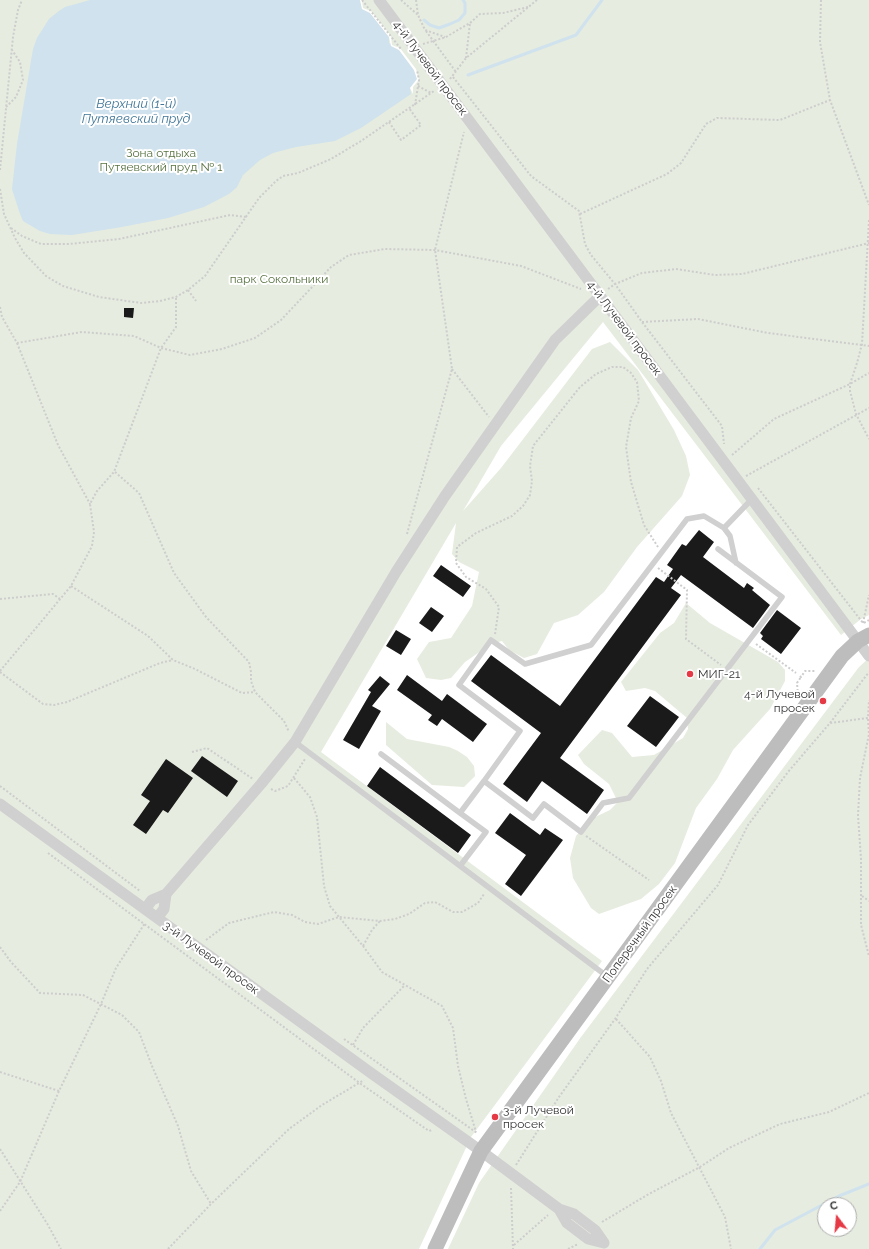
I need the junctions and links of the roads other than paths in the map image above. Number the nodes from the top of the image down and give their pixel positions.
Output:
1 (379, 0) edge
2 (600, 296) junction
3 (752, 499) junction
4 (724, 528) junction
5 (718, 549) dead end
6 (736, 563) junction
7 (863, 633) edge
8 (869, 656) edge
9 (295, 742) junction
10 (381, 754) dead end
11 (484, 781) junction
12 (0, 804) edge
13 (460, 813) junction
14 (460, 866) junction
15 (166, 894) junction
16 (151, 914) junction
17 (609, 978) junction
18 (481, 1151) junction
19 (559, 1210) junction
20 (608, 1246) edge
21 (435, 1249) edge

1 - 2 street, 4-й Лучевой просек
2 - 3 street, 4-й Лучевой просек
2 - 9 street
3 - 4 lane
3 - 7 street, 4-й Лучевой просек
4 - 6 lane
4 - 11 lane
5 - 6 lane
6 - 11 lane
7 - 8 street, 4-й Лучевой просек
7 - 17 street, Поперечный просек
9 - 14 lane
9 - 15 street
10 - 13 lane
11 - 13 lane
12 - 16 street, 3-й Лучевой просек
13 - 14 lane
14 - 17 lane
15 - 16 street
15 - 16 street
16 - 18 street, 3-й Лучевой просек
17 - 18 street, Поперечный просек
18 - 19 street, 3-й Лучевой просек
18 - 21 street, Поперечный просек
19 - 20 street, 3-й Лучевой просек
19 - 20 street, 3-й Лучевой просек

